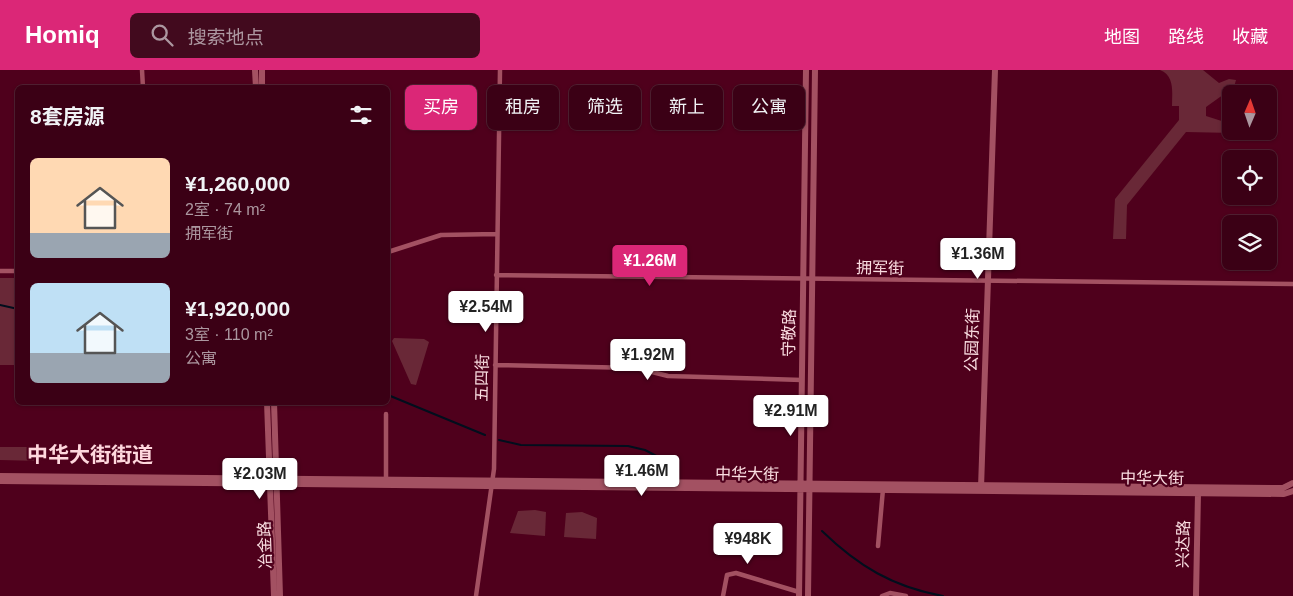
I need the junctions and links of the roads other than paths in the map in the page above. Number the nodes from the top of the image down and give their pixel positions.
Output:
1 (142, 70) edge
2 (256, 70) edge
3 (262, 70) edge
4 (500, 70) edge
5 (806, 70) edge
6 (815, 70) edge
7 (996, 70) edge
8 (143, 85) edge
9 (256, 85) edge
10 (262, 85) edge
11 (497, 234) junction
12 (390, 251) edge
13 (0, 271) edge
14 (15, 272) edge
15 (496, 275) junction
16 (803, 279) junction
17 (812, 279) junction
18 (988, 282) junction
19 (1293, 284) edge
20 (495, 364) junction
21 (802, 380) junction
22 (267, 405) edge
23 (274, 405) edge
24 (386, 414) dead end
25 (0, 476) edge
26 (386, 479) junction
27 (0, 481) edge
28 (273, 481) junction
29 (493, 483) junction
30 (1293, 484) edge
31 (801, 486) junction
32 (809, 486) junction
33 (981, 488) junction
34 (883, 489) junction
35 (1283, 491) junction
36 (1293, 491) edge
37 (1198, 493) junction
38 (878, 546) dead end
39 (799, 594) edge
40 (274, 596) edge
41 (280, 596) edge
42 (476, 596) edge
43 (723, 596) edge
44 (809, 596) edge
45 (882, 596) edge
46 (906, 596) edge
47 (1196, 596) edge

1 - 8 street
2 - 9 street
3 - 10 street
4 - 11 street, 五四街
5 - 16 street, 守敬路
6 - 17 street, 守敬路
7 - 18 street, 公园东街
11 - 12 street
11 - 15 street, 五四街
13 - 14 street
15 - 16 street, 拥军街
15 - 20 street, 五四街
16 - 17 street, 拥军街
16 - 21 street, 守敬路
17 - 18 street, 拥军街
17 - 32 street, 守敬路
18 - 19 street, 拥军街
18 - 33 street, 公园东街
20 - 21 street
20 - 29 street, 五四街
21 - 31 street, 守敬路
22 - 28 street, 冶金路
23 - 28 street, 冶金路
24 - 26 street
25 - 28 street, 中华大街
26 - 28 street, 中华大街
26 - 29 street, 中华大街
27 - 28 street, 中华大街
28 - 29 street, 中华大街
28 - 40 street, 冶金路
28 - 41 street, 冶金路
29 - 31 street, 中华大街
29 - 42 street, 五四街
30 - 35 street
31 - 32 street, 中华大街
31 - 39 street, 守敬路
32 - 33 street, 中华大街
32 - 34 street, 中华大街
32 - 44 street, 守敬路
33 - 34 street, 中华大街
33 - 35 street, 中华大街
33 - 37 street, 中华大街
34 - 38 street
35 - 36 street
35 - 37 street, 中华大街
37 - 47 street, 兴达路
39 - 43 street
45 - 46 street

